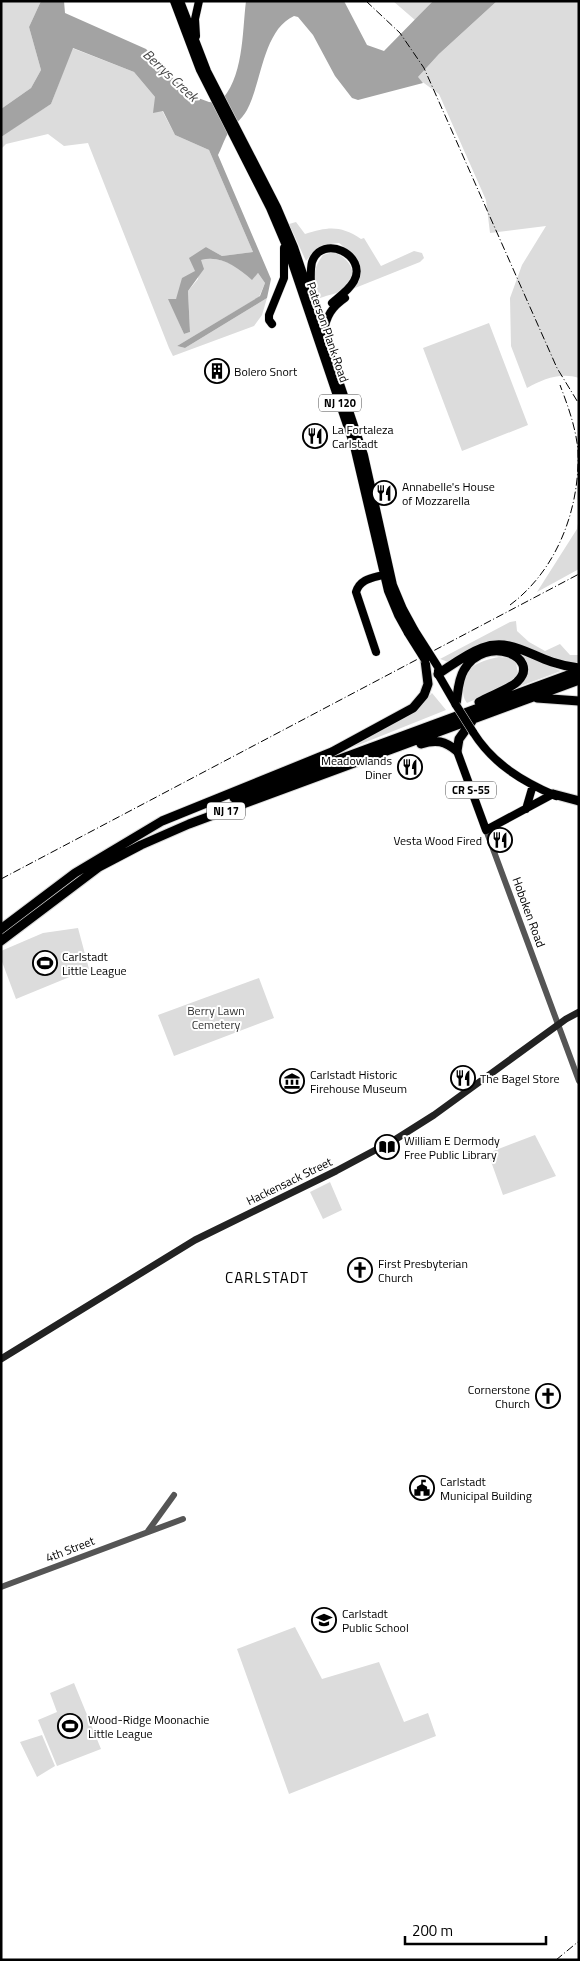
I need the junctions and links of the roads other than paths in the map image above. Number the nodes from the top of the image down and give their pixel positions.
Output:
1 (174, 1) edge
2 (180, 1) edge
3 (199, 1) edge
4 (197, 47) junction
5 (217, 97) junction
6 (235, 133) junction
7 (284, 240) junction
8 (311, 296) junction
9 (345, 298) dead end
10 (332, 303) dead end
11 (272, 324) dead end
12 (324, 334) junction
13 (383, 575) junction
14 (412, 632) junction
15 (376, 652) dead end
16 (426, 660) joint
17 (579, 670) edge
18 (434, 673) junction
19 (579, 680) edge
20 (532, 698) junction
21 (579, 701) edge
22 (456, 704) junction
23 (472, 720) junction
24 (434, 724) junction
25 (457, 751) junction
26 (370, 757) junction
27 (533, 785) junction
28 (553, 794) junction
29 (579, 801) edge
30 (579, 805) edge
31 (526, 809) junction
32 (486, 830) junction
33 (128, 841) junction
34 (1, 929) edge
35 (1, 941) edge
36 (579, 1012) edge
37 (558, 1025) junction
38 (579, 1081) edge
39 (1, 1359) edge
40 (174, 1495) dead end
41 (183, 1519) dead end
42 (147, 1532) junction
43 (1, 1587) edge

1 - 5 main road, Paterson Plank Road / NJ 120
2 - 4 main road, Paterson Plank Road / NJ 120
3 - 4 main road
4 - 5 main road, Paterson Plank Road / NJ 120
5 - 6 main road, Paterson Plank Road / NJ 120
6 - 7 main road, Paterson Plank Road / NJ 120
6 - 8 main road, Paterson Plank Road / NJ 120
7 - 11 main road
7 - 13 main road, Paterson Plank Road / NJ 120
8 - 10 main road
8 - 12 main road, Paterson Plank Road / NJ 120
9 - 12 main road
12 - 14 main road, Paterson Plank Road / NJ 120
13 - 14 main road, Paterson Plank Road / NJ 120
13 - 15 main road
14 - 16 main road, Paterson Plank Road / NJ 120, bridge
14 - 18 main road, Paterson Plank Road / NJ 120, bridge
16 - 18 highway
17 - 18 highway
17 - 24 highway, NJ 17
18 - 22 main road, Paterson Plank Road / NJ 120
18 - 33 highway
19 - 20 highway, NJ 17
20 - 21 highway
20 - 23 highway, NJ 17
22 - 24 highway
22 - 27 main road, NJ 120, bridge
23 - 25 highway
23 - 26 highway, NJ 17
24 - 33 highway, NJ 17
25 - 26 highway
25 - 32 main road, Hoboken Road / CR S-55
26 - 35 highway, NJ 17
27 - 28 main road, NJ 120
27 - 31 main road
28 - 29 highway
28 - 30 main road
28 - 31 main road
31 - 32 main road
32 - 37 street, Hoboken Road / CR S-55
33 - 34 highway, NJ 17
36 - 37 main road, Hackensack Street
37 - 38 street, Hoboken Road / CR S-55
37 - 39 main road, Hackensack Street
40 - 42 street
41 - 42 street, 4th Street
42 - 43 street, 4th Street

